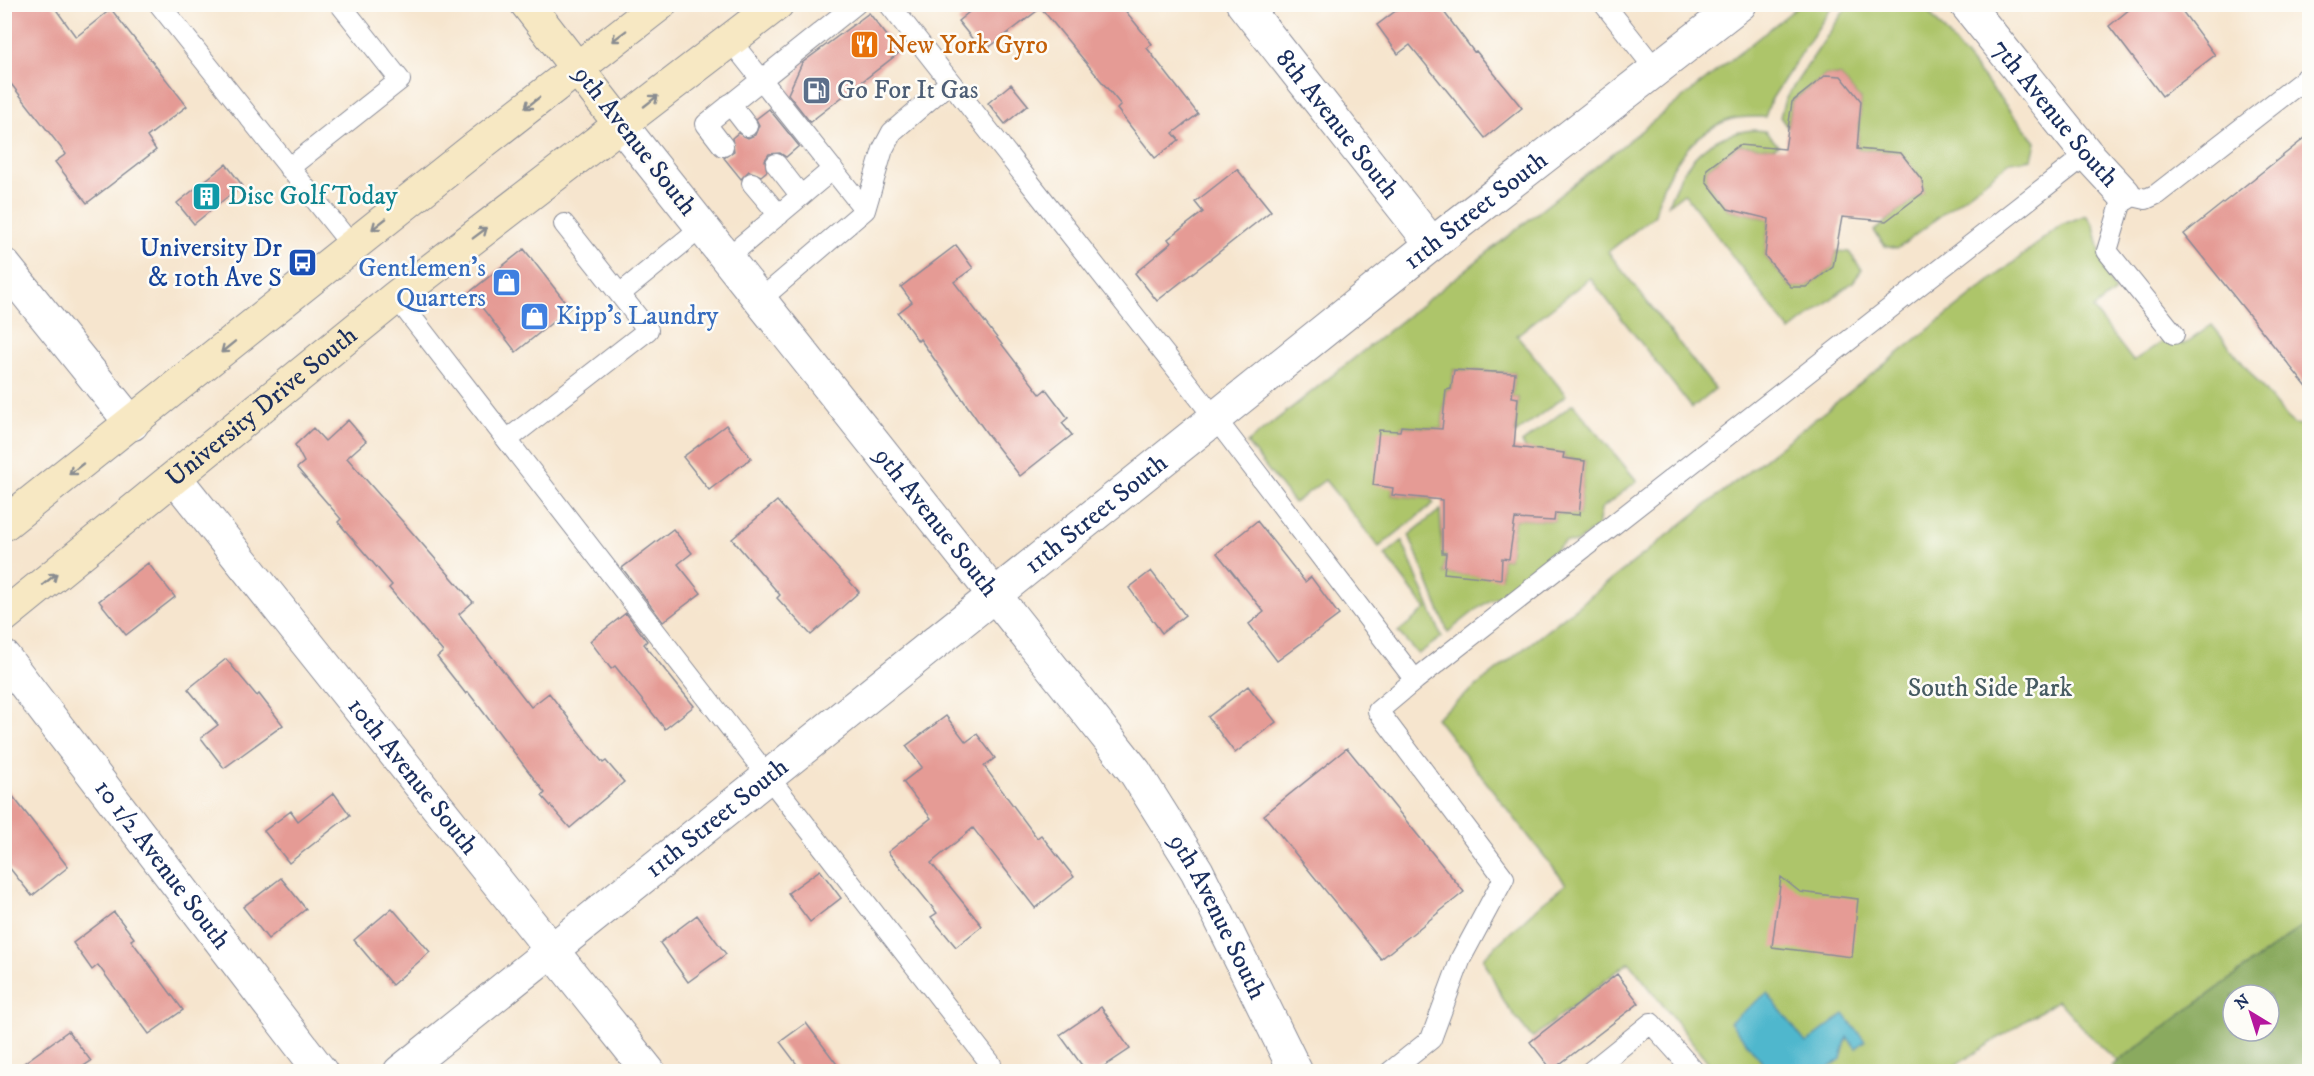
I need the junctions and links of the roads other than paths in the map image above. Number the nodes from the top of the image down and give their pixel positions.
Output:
1 (159, 4) edge
2 (340, 4) edge
3 (527, 4) edge
4 (660, 4) edge
5 (777, 4) edge
6 (856, 4) edge
7 (889, 4) edge
8 (1244, 4) edge
9 (1604, 4) edge
10 (1740, 4) edge
11 (1966, 4) edge
12 (730, 40) junction
13 (578, 67) junction
14 (1656, 70) junction
15 (2310, 75) edge
16 (762, 78) junction
17 (950, 82) junction
18 (730, 104) junction
19 (621, 125) junction
20 (747, 126) dead end
21 (723, 146) dead end
22 (2087, 154) junction
23 (776, 164) dead end
24 (289, 168) junction
25 (833, 169) junction
26 (752, 183) dead end
27 (2124, 194) junction
28 (801, 196) junction
29 (865, 210) junction
30 (779, 215) junction
31 (564, 224) dead end
32 (702, 227) junction
33 (1432, 244) junction
34 (352, 246) junction
35 (727, 258) junction
36 (4, 265) edge
37 (620, 294) junction
38 (396, 297) junction
39 (760, 300) junction
40 (2174, 334) dead end
41 (1215, 418) junction
42 (132, 424) junction
43 (507, 440) junction
44 (176, 479) junction
45 (4, 524) edge
46 (993, 594) junction
47 (4, 616) edge
48 (4, 657) edge
49 (1415, 680) junction
50 (770, 776) junction
51 (553, 951) junction
52 (991, 1064) dead end
53 (321, 1071) edge
54 (400, 1071) edge
55 (649, 1071) edge
56 (1296, 1071) edge
57 (1390, 1071) edge
58 (1590, 1071) edge
59 (1695, 1071) edge

1 - 24 lane
2 - 24 lane
3 - 13 main road, 9th Avenue South
4 -> 13 main road
5 - 12 main road, University Drive South
6 - 16 lane
7 - 17 lane
8 - 33 street, 8th Avenue South
9 - 14 lane
10 - 14 street, 11th Street South
11 - 22 street, 7th Avenue South
12 - 16 lane
19 -> 12 main road, University Drive South
13 - 19 main road, 9th Avenue South
13 -> 34 main road
14 - 33 street, 11th Street South
15 - 27 lane
16 - 18 lane
16 - 25 lane
17 - 29 lane
17 - 41 lane
18 - 20 lane
18 - 21 lane
19 - 32 street, 9th Avenue South
38 -> 19 main road, University Drive South
22 - 27 street, 7th Avenue South
22 - 49 lane
23 - 28 lane
24 - 34 lane
25 - 28 lane
25 - 29 lane
26 - 30 lane
27 - 40 lane
28 - 30 lane
29 - 39 lane
30 - 35 lane
31 - 37 lane
32 - 35 street, 9th Avenue South
32 - 37 lane
33 - 41 street, 11th Street South
34 -> 42 main road
35 - 39 street, 9th Avenue South
36 - 42 street
37 - 43 lane
38 - 43 lane
38 - 44 main road, University Drive South
39 - 46 street, 9th Avenue South
41 - 46 street, 11th Street South
41 - 49 lane
42 -> 45 main road
43 - 50 lane
47 -> 44 main road, University Drive South
44 - 51 street, 10th Avenue South
46 - 50 street, 11th Street South
46 - 56 street, 9th Avenue South
48 - 53 street, 10 1/2 Avenue South
49 - 57 lane
50 - 51 street, 11th Street South
50 - 52 lane
51 - 54 street, 11th Street South
51 - 55 street, 10th Avenue South
58 - 59 lane

